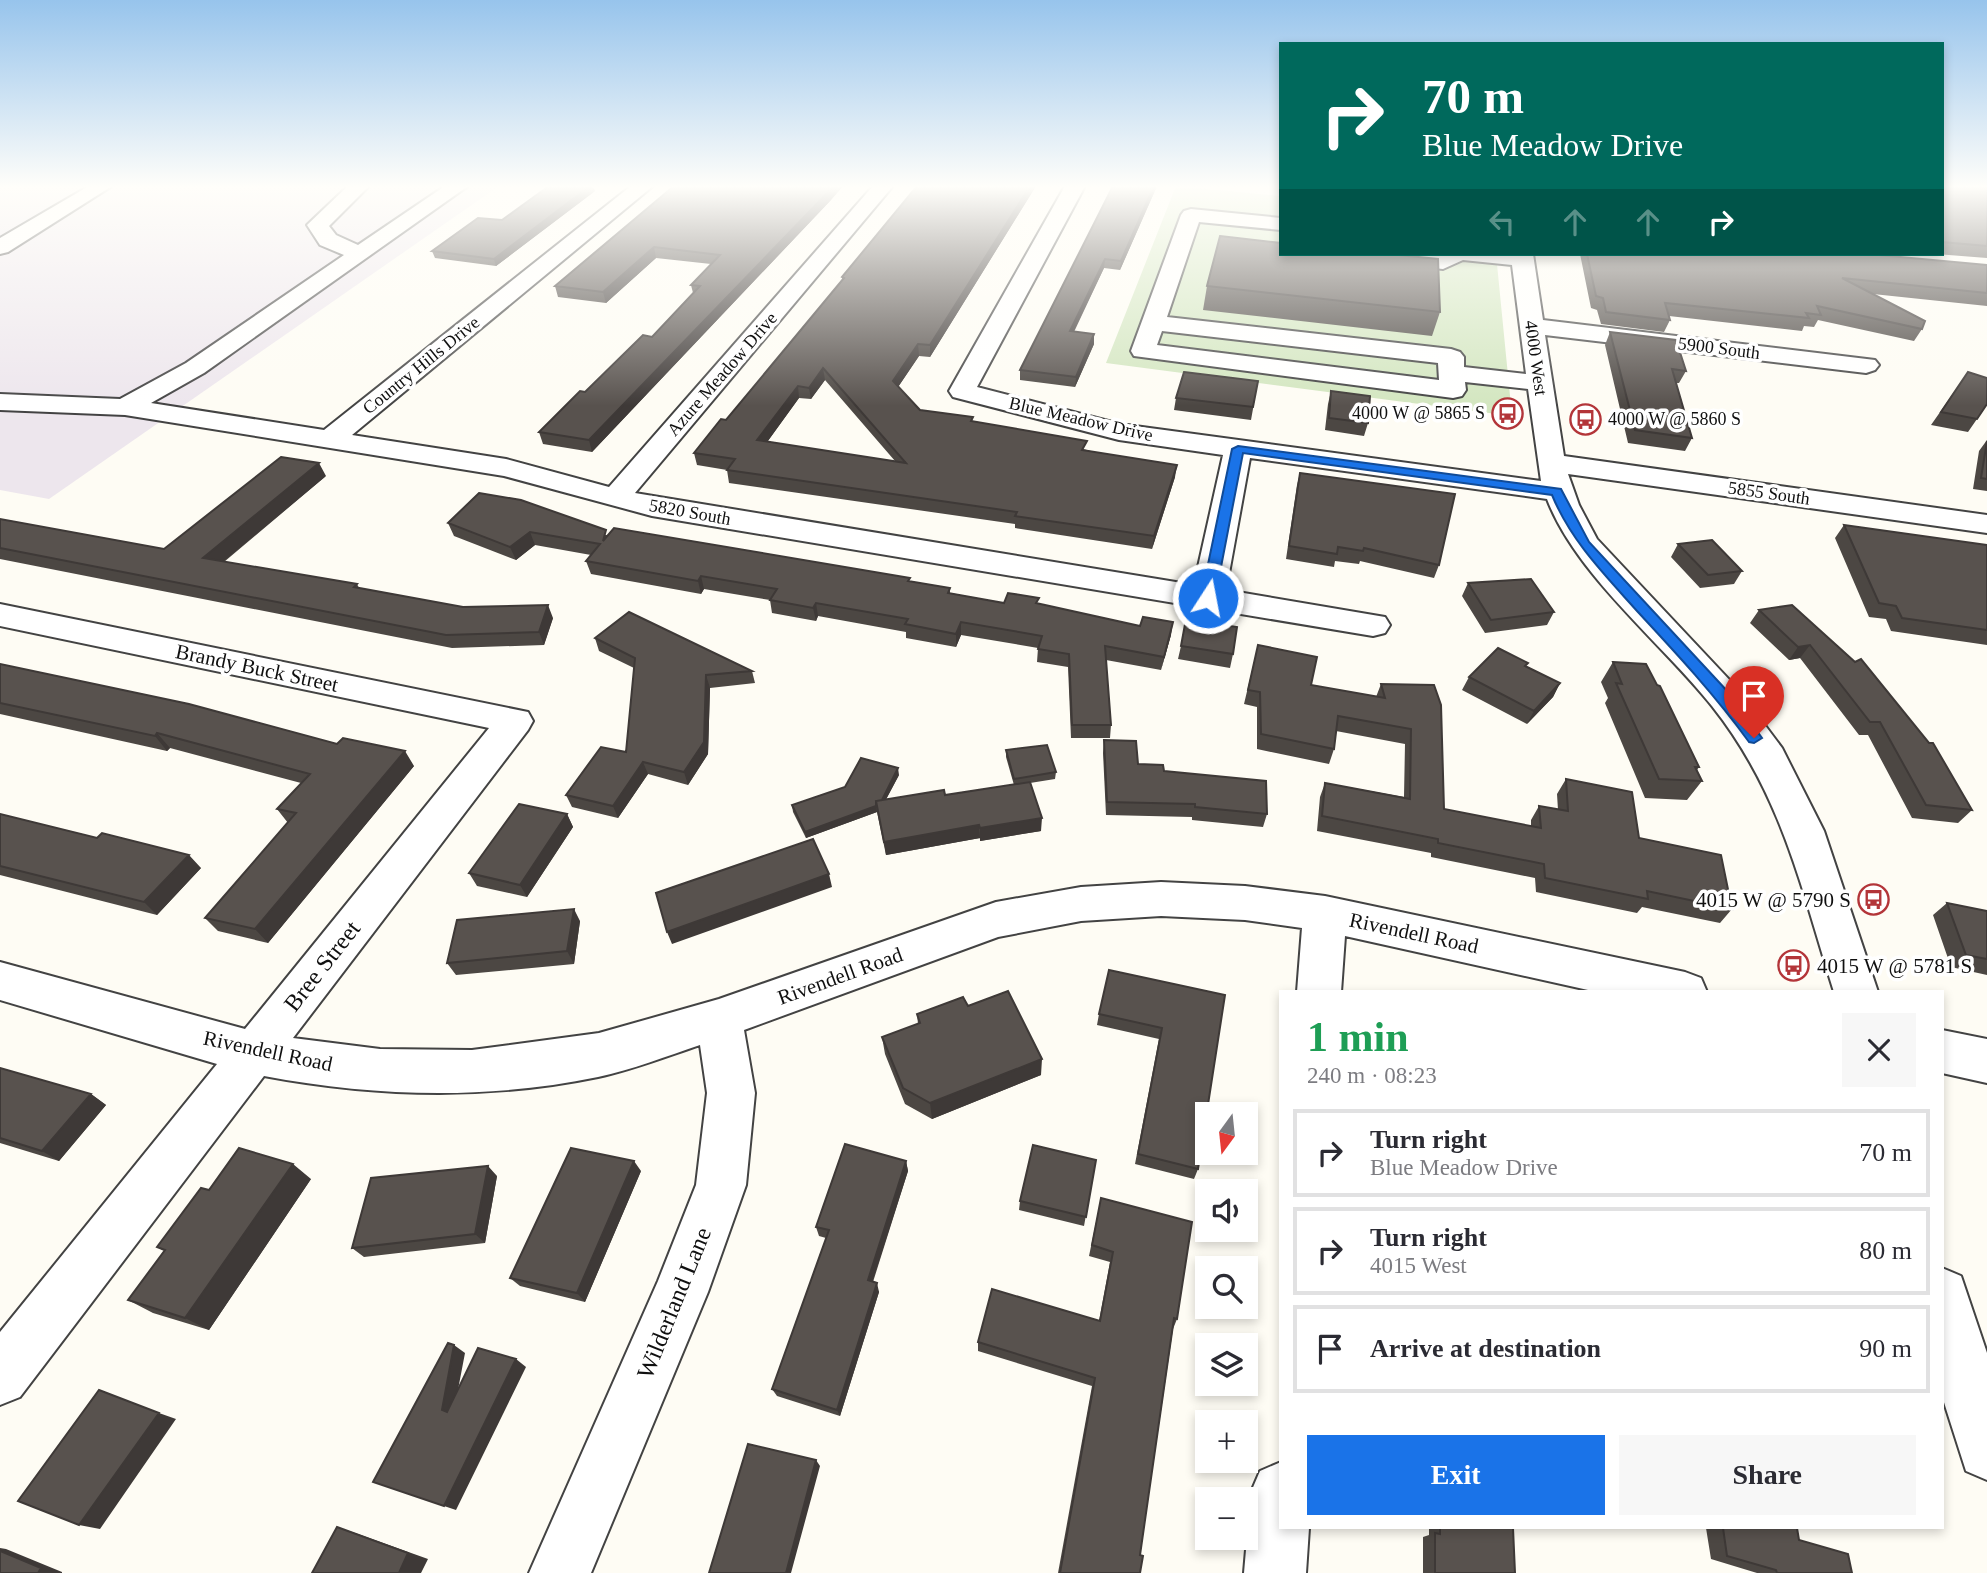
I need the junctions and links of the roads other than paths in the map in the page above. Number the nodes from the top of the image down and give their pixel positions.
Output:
1 (349, 259) edge
2 (552, 259) edge
3 (820, 259) edge
4 (1034, 259) edge
5 (1176, 259) edge
6 (1417, 259) edge
7 (1448, 259) edge
8 (1523, 259) edge
9 (1531, 326) junction
10 (1866, 365) dead end
11 (1540, 383) junction
12 (0, 402) edge
13 (125, 407) junction
14 (330, 439) junction
15 (1238, 449) junction
16 (1554, 477) junction
17 (615, 498) junction
18 (1987, 524) edge
19 (1208, 598) junction
20 (0, 615) edge
21 (1373, 625) dead end
22 (515, 721) joint
23 (1325, 914) junction
24 (0, 981) edge
25 (1319, 990) edge
26 (1676, 990) edge
27 (1855, 990) edge
28 (719, 1019) junction
29 (1944, 1051) edge
30 (254, 1053) junction
31 (1987, 1061) edge
32 (1944, 1302) edge
33 (0, 1377) edge
34 (1987, 1450) edge
35 (1279, 1519) edge
36 (560, 1573) edge
37 (1275, 1573) edge

1 - 13 street
2 - 14 street, Country Hills Drive
3 - 17 street, Azure Meadow Drive
4 - 15 street, Blue Meadow Drive
5 - 11 street
6 - 7 street
8 - 9 street, 4000 West
9 - 10 street, 5900 South
9 - 11 street, 4000 West
11 - 16 street, 4000 West
12 - 13 street, 5820 South
13 - 14 street, 5820 South
14 - 17 street, 5820 South
15 - 16 street, Blue Meadow Drive
15 - 19 street
16 - 18 street, 5855 South
16 - 27 street, 4000 West
17 - 19 street, 5820 South
19 - 21 street, 5820 South
20 - 22 street, Brandy Buck Street
22 - 30 street, Bree Street
23 - 25 street
23 - 26 street, Rivendell Road
23 - 28 street, Rivendell Road
24 - 30 street, Rivendell Road
28 - 30 street, Rivendell Road
28 - 36 street, Wilderland Lane
29 - 31 street
30 - 33 street, Bree Street
32 - 34 street
35 - 37 street

